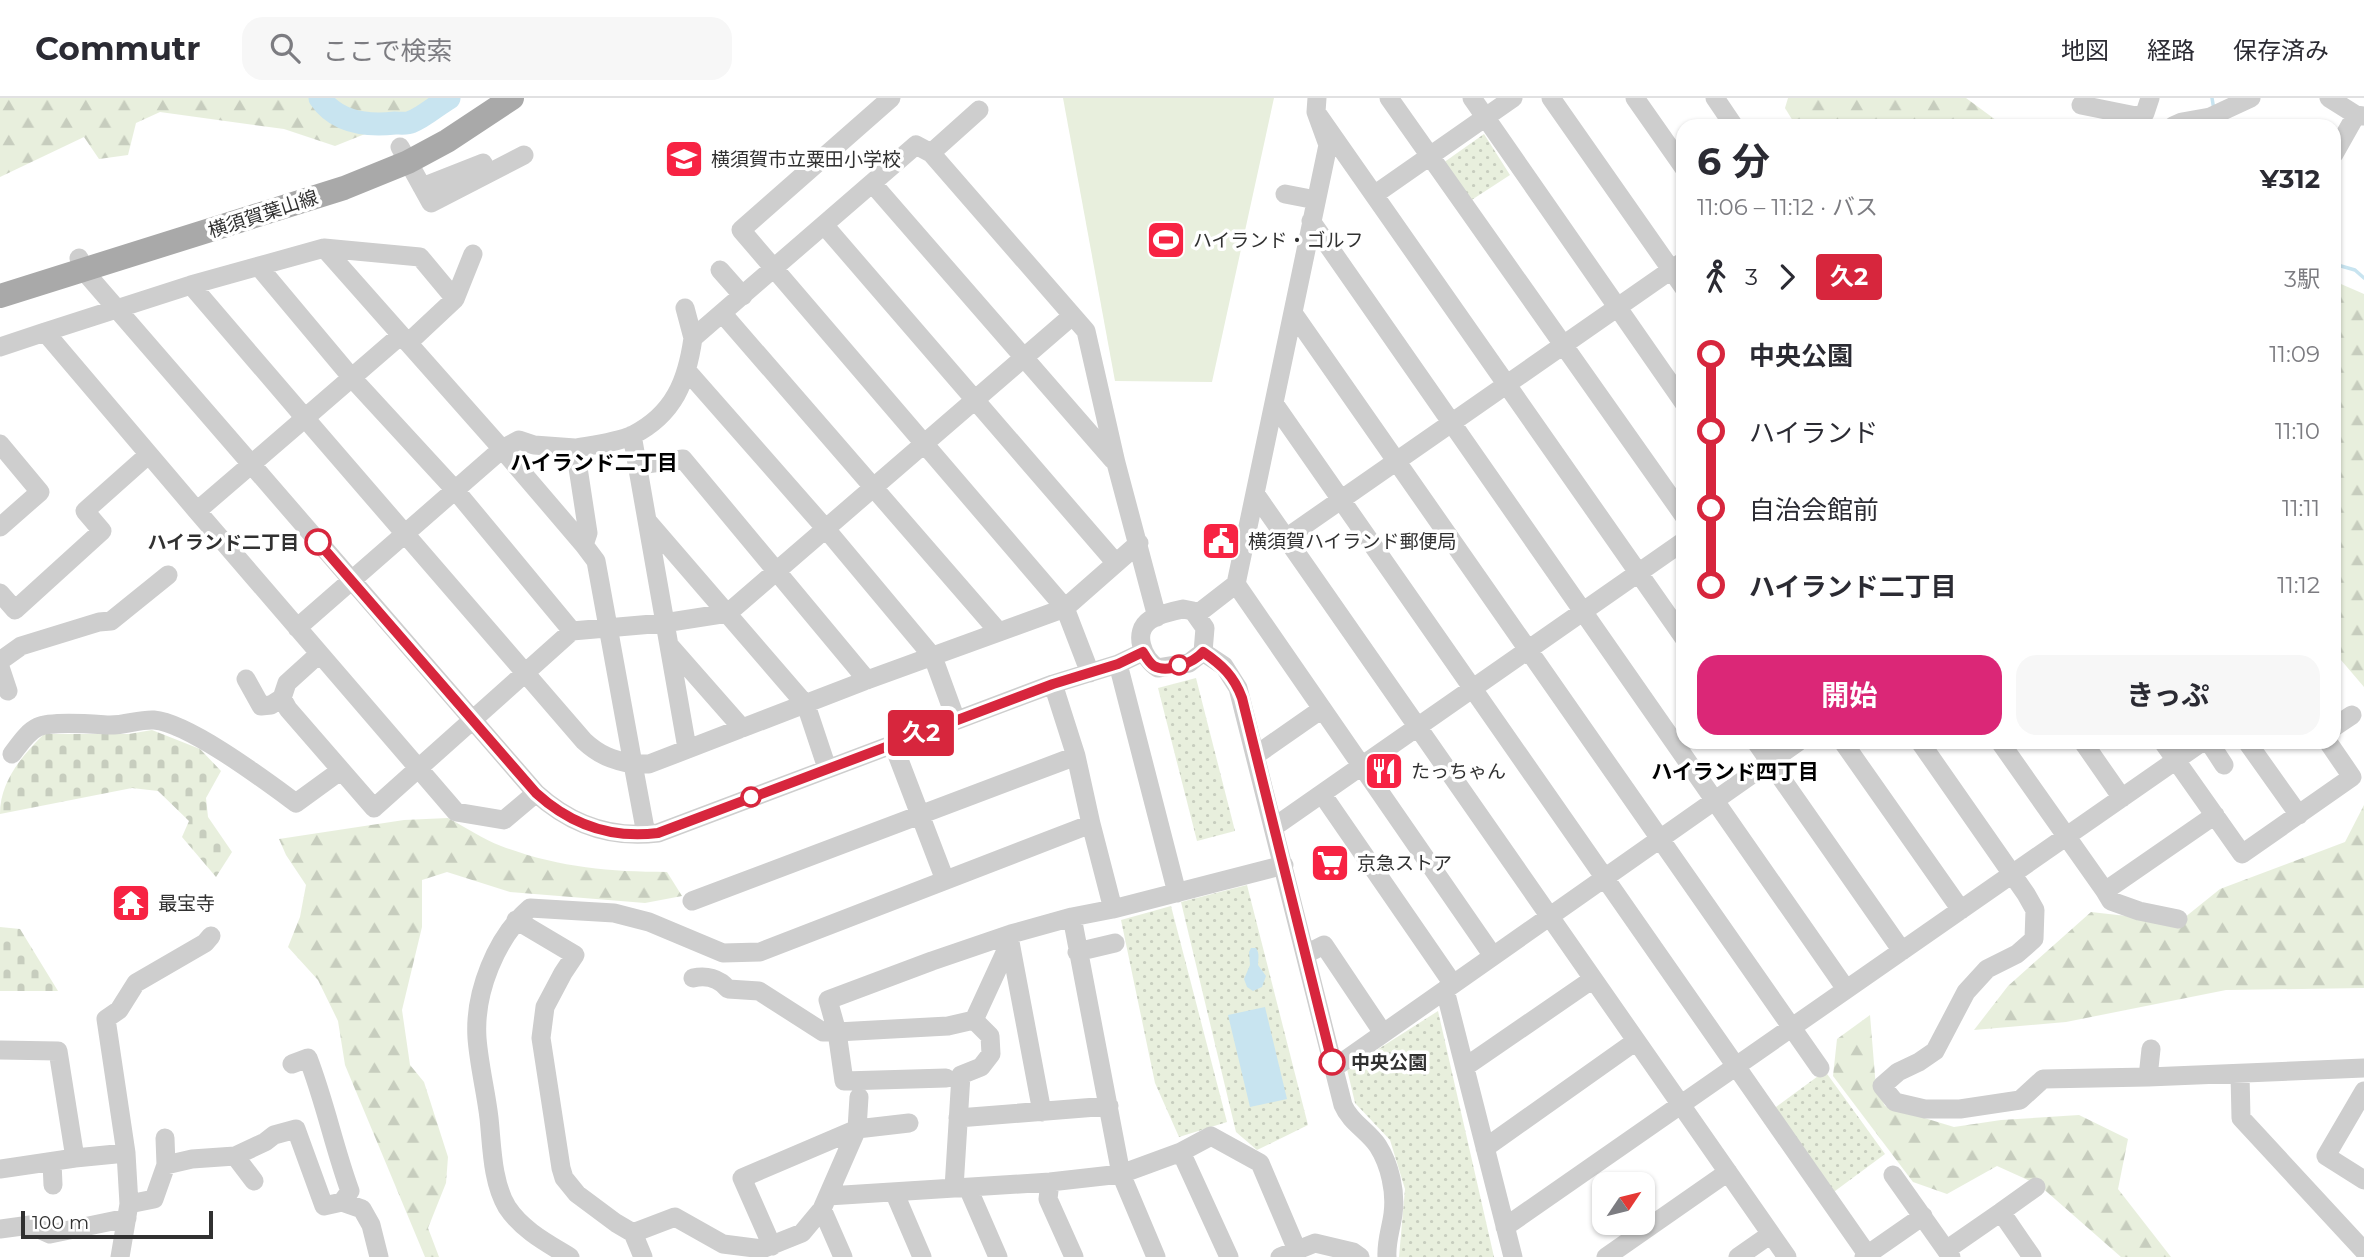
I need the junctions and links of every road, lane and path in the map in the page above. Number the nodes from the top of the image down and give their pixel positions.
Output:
1 (482, 98) edge
2 (512, 98) edge
3 (891, 98) edge
4 (1390, 98) edge
5 (1472, 98) edge
6 (1513, 98) edge
7 (1551, 98) edge
8 (1634, 98) edge
9 (2150, 98) edge
10 (2251, 98) edge
11 (2329, 98) edge
12 (1722, 101) edge
13 (1316, 105) edge
14 (2081, 105) dead end
15 (979, 110) dead end
16 (2360, 115) edge
17 (1485, 117) junction
18 (1731, 119) edge
19 (2199, 119) edge
20 (2341, 144) edge
21 (523, 150) dead end
22 (931, 153) junction
23 (404, 155) junction
24 (1430, 156) junction
25 (1676, 157) edge
26 (872, 183) junction
27 (1285, 194) dead end
28 (1374, 195) junction
29 (1316, 200) junction
30 (1311, 221) junction
31 (824, 225) junction
32 (324, 248) junction
33 (473, 254) dead end
34 (81, 264) junction
35 (1676, 264) edge
36 (1676, 266) edge
37 (259, 267) junction
38 (775, 269) junction
39 (720, 270) dead end
40 (0, 282) edge
41 (191, 285) junction
42 (0, 296) edge
43 (743, 296) junction
44 (455, 299) junction
45 (1617, 307) junction
46 (685, 308) dead end
47 (116, 309) junction
48 (722, 313) junction
49 (1293, 313) junction
50 (1072, 316) junction
51 (45, 332) junction
52 (693, 338) junction
53 (405, 339) junction
54 (1563, 344) junction
55 (0, 347) edge
56 (1023, 358) junction
57 (688, 372) junction
58 (352, 378) junction
59 (1506, 384) junction
60 (1676, 391) edge
61 (976, 399) junction
62 (1275, 405) junction
63 (305, 418) junction
64 (1451, 422) junction
65 (632, 435) junction
66 (0, 444) edge
67 (923, 444) junction
68 (575, 448) junction
69 (502, 449) junction
70 (148, 455) junction
71 (1396, 461) junction
72 (1116, 463) junction
73 (251, 464) junction
74 (639, 465) junction
75 (874, 487) junction
76 (456, 491) junction
77 (1256, 495) junction
78 (1341, 499) junction
79 (1676, 505) edge
80 (197, 511) junction
81 (648, 522) junction
82 (0, 527) edge
83 (826, 529) junction
84 (405, 534) junction
85 (1286, 538) junction
86 (1139, 543) junction
87 (584, 545) junction
88 (1676, 547) edge
89 (1115, 562) junction
90 (777, 571) junction
91 (1638, 573) junction
92 (168, 575) dead end
93 (352, 581) junction
94 (1237, 584) junction
95 (0, 593) edge
96 (1065, 608) junction
97 (1583, 612) junction
98 (729, 613) junction
99 (1196, 615) junction
100 (1157, 617) junction
101 (664, 623) junction
102 (1676, 627) edge
103 (297, 628) junction
104 (608, 629) junction
105 (572, 631) junction
106 (998, 631) junction
107 (668, 644) junction
108 (1528, 650) junction
109 (1143, 652) junction
110 (1203, 652) junction
111 (319, 654) junction
112 (933, 657) junction
113 (0, 661) edge
114 (1118, 664) junction
115 (0, 667) edge
116 (1090, 673) junction
117 (525, 674) junction
118 (246, 679) dead end
119 (867, 680) junction
120 (1053, 684) junction
121 (1473, 688) junction
122 (8, 691) dead end
123 (282, 698) junction
124 (806, 705) junction
125 (1322, 709) junction
126 (2352, 715) dead end
127 (472, 720) junction
128 (956, 720) junction
129 (2341, 722) edge
130 (1417, 727) junction
131 (742, 728) junction
132 (893, 744) junction
133 (1676, 744) edge
134 (687, 748) junction
135 (1679, 749) edge
136 (1761, 749) edge
137 (1788, 749) edge
138 (1848, 749) edge
139 (1925, 749) edge
140 (2005, 749) edge
141 (2089, 749) edge
142 (2168, 749) edge
143 (2192, 749) edge
144 (2213, 749) edge
145 (2252, 749) edge
146 (2333, 749) edge
147 (12, 754) dead end
148 (1256, 755) junction
149 (1076, 756) junction
150 (2176, 760) junction
151 (1770, 762) junction
152 (633, 764) junction
153 (2224, 765) dead end
154 (1362, 766) junction
155 (417, 768) junction
156 (827, 768) junction
157 (340, 771) junction
158 (536, 793) junction
159 (1322, 794) junction
160 (2122, 798) junction
161 (1715, 800) junction
162 (921, 815) junction
163 (2299, 815) junction
164 (2215, 816) junction
165 (1091, 824) junction
166 (1274, 827) junction
167 (646, 834) junction
168 (2066, 836) junction
169 (1660, 839) junction
170 (1284, 865) junction
171 (2012, 874) junction
172 (1604, 878) junction
173 (945, 880) junction
174 (2105, 891) junction
175 (1177, 892) junction
176 (692, 901) dead end
177 (1113, 909) junction
178 (1961, 910) junction
179 (1549, 916) junction
180 (1072, 917) junction
181 (2178, 919) dead end
182 (516, 920) junction
183 (211, 936) dead end
184 (1010, 938) junction
185 (1115, 943) dead end
186 (1311, 951) dead end
187 (1902, 951) junction
188 (1077, 952) junction
189 (1493, 956) junction
190 (693, 978) dead end
191 (1593, 979) junction
192 (1449, 987) junction
193 (1846, 989) junction
194 (974, 1020) junction
195 (1792, 1027) junction
196 (837, 1032) junction
197 (1383, 1032) junction
198 (1636, 1041) junction
199 (2151, 1049) dead end
200 (0, 1050) edge
201 (292, 1064) dead end
202 (1736, 1066) junction
203 (1334, 1068) junction
204 (1465, 1068) junction
205 (1820, 1068) dead end
206 (2364, 1068) edge
207 (2240, 1074) junction
208 (2148, 1077) junction
209 (946, 1078) dead end
210 (2364, 1091) edge
211 (859, 1097) dead end
212 (1680, 1104) junction
213 (1109, 1106) junction
214 (1042, 1112) junction
215 (958, 1118) junction
216 (909, 1123) dead end
217 (857, 1129) junction
218 (165, 1138) dead end
219 (1485, 1148) junction
220 (1181, 1152) junction
221 (126, 1153) junction
222 (235, 1156) junction
223 (337, 1156) junction
224 (75, 1158) junction
225 (52, 1162) junction
226 (166, 1166) junction
227 (311, 1166) junction
228 (0, 1169) edge
229 (1728, 1172) junction
230 (1121, 1174) junction
231 (1894, 1175) dead end
232 (2364, 1180) edge
233 (254, 1181) dead end
234 (1049, 1182) junction
235 (54, 1185) dead end
236 (2036, 1187) dead end
237 (961, 1188) junction
238 (895, 1194) junction
239 (342, 1202) junction
240 (825, 1203) junction
241 (128, 1211) junction
242 (2001, 1212) junction
243 (1923, 1216) junction
244 (1505, 1227) junction
245 (0, 1229) edge
246 (633, 1233) junction
247 (1771, 1234) junction
248 (772, 1246) junction
249 (722, 1250) edge
250 (2364, 1251) edge
251 (1297, 1253) edge
252 (1948, 1253) edge
253 (1867, 1256) edge
254 (120, 1257) edge
255 (379, 1257) edge
256 (570, 1257) edge
257 (643, 1257) edge
258 (844, 1257) edge
259 (922, 1257) edge
260 (998, 1257) edge
261 (1074, 1257) edge
262 (1156, 1257) edge
263 (1229, 1257) edge
264 (1360, 1257) edge
265 (1387, 1257) edge
266 (1513, 1257) edge
267 (1606, 1257) edge
268 (1738, 1257) edge
269 (1787, 1257) edge
270 (2032, 1257) edge

1 - 23 main road, 横須賀葉山線
2 - 23 main road, 横須賀葉山線
3 - 38 street
4 - 24 street
5 - 17 street
6 - 17 street
7 - 35 street
8 - 25 street
9 - 14 street
10 - 19 street
11 - 16 street
12 - 18 street
13 - 28 street
13 - 29 street
15 - 22 street
16 - 20 street
17 - 24 street
17 - 45 street
21 - 23 street
22 - 26 street
22 - 50 street
23 - 34 main road, 横須賀葉山線
24 - 28 street
24 - 54 street
26 - 31 street
26 - 56 street
27 - 29 street
28 - 59 street
29 - 30 street
30 - 49 street
30 - 64 street
31 - 38 street
31 - 61 street
32 - 37 street
32 - 44 street
32 - 53 street
33 - 44 street
34 - 40 main road, 横須賀葉山線
34 - 42 main road, 横須賀葉山線
34 - 47 street
36 - 45 street
37 - 41 street
37 - 58 street
38 - 43 street
38 - 67 street
39 - 43 street
41 - 47 street
41 - 63 street
43 - 48 street
44 - 53 street
45 - 54 street
45 - 60 street
46 - 52 street
47 - 51 street
47 - 73 street
48 - 52 street
48 - 75 street
49 - 62 street
49 - 71 street
50 - 56 street
50 - 72 street
51 - 55 street
51 - 70 street
52 - 57 street
53 - 58 street
53 - 69 street
54 - 59 street
54 - 79 street
56 - 61 street
56 - 72 street
57 - 65 street
57 - 83 street
58 - 63 street
58 - 76 street
59 - 64 street
59 - 91 street
61 - 67 street
61 - 89 street
62 - 77 street
62 - 78 street
63 - 73 street
63 - 84 street
64 - 71 street
64 - 97 street
65 - 68 street
65 - 74 street
66 - 82 street
67 - 75 street
67 - 96 street
68 - 69 street
68 - 87 street
69 - 76 street
69 - 87 street
70 - 80 street
70 - 95 street
71 - 78 street
71 - 108 street
72 - 86 street
73 - 80 street
73 - 93 street
74 - 81 street
74 - 90 street
75 - 83 street
75 - 106 street
76 - 84 street
76 - 105 street
77 - 85 street
77 - 94 street
78 - 85 street
78 - 121 street
80 - 103 street
81 - 98 street
81 - 101 street
83 - 90 street
83 - 112 street
84 - 93 street
84 - 117 street
85 - 130 street
86 - 89 street
86 - 100 street
87 - 104 street
88 - 91 street
89 - 96 street
90 - 98 street
90 - 119 street
91 - 97 street
91 - 102 street
92 - 113 street
93 - 103 street
93 - 127 street
94 - 99 street
94 - 125 street
96 - 106 street
96 - 116 street
97 - 108 street
97 - 133 street
98 - 101 street
98 - 124 street
99 - 100 street
99 - 110 street
100 - 109 street
101 - 104 street
101 - 107 street
103 - 111 street
104 - 105 street
104 - 152 street
105 - 117 street
106 - 112 street
107 - 131 street
107 - 134 street
108 - 121 street
108 - 169 street
109 - 110 street
109 - 114 street
110 - 148 street
111 - 123 street
111 - 155 street
112 - 119 street
112 - 128 street
114 - 116 street
114 - 175 street
115 - 122 street
116 - 120 street
117 - 127 street
117 - 152 street
118 - 123 street
119 - 124 street
120 - 128 street
120 - 149 street
121 - 130 street
121 - 172 street
123 - 157 street
124 - 131 street
124 - 156 street
125 - 148 street
125 - 154 street
126 - 129 street
127 - 155 street
127 - 158 street
128 - 132 street
130 - 154 street
130 - 179 street
131 - 134 street
132 - 156 street
132 - 162 street
134 - 152 street
135 - 161 street
136 - 151 street
137 - 151 street
138 - 178 street
139 - 171 street
140 - 168 street
141 - 160 street
142 - 150 street
143 - 150 street
144 - 153 street
145 - 163 street
146 - 163 street
147 - 157 street
148 - 166 street
149 - 162 street
149 - 165 street
150 - 160 street
150 - 164 street
151 - 161 street
151 - 187 street
152 - 167 street
154 - 159 street
154 - 189 street
155 - 157 street
155 - 158 street
156 - 167 street
158 - 167 street
159 - 166 street
159 - 192 street
160 - 168 street
161 - 169 street
161 - 193 street
162 - 173 street
162 - 176 street
163 - 164 street
164 - 174 street
165 - 173 street
165 - 177 street
166 - 170 street
168 - 171 street
168 - 174 street
169 - 172 street
169 - 195 street
170 - 175 street
170 - 203 street
171 - 178 street
171 - 208 street
172 - 179 street
172 - 202 street
173 - 182 street
174 - 181 street
175 - 177 street
177 - 180 street
178 - 187 street
179 - 189 street
179 - 191 street
180 - 184 street
180 - 188 street
182 - 246 street
182 - 256 street
183 - 221 street
184 - 194 street
184 - 196 street
184 - 214 street
185 - 188 street
186 - 197 street
187 - 193 street
188 - 213 street
189 - 192 street
190 - 196 street
191 - 198 street
191 - 204 street
192 - 197 street
192 - 204 street
193 - 195 street
194 - 196 street
194 - 215 street
195 - 202 street
195 - 205 street
196 - 209 street
197 - 203 street
198 - 212 street
198 - 219 street
199 - 208 street
200 - 224 street
201 - 223 street
202 - 212 street
202 - 253 street
203 - 265 street
204 - 219 street
206 - 207 street
207 - 208 street
207 - 250 street
210 - 232 street
211 - 217 street
212 - 229 street
212 - 244 street
213 - 214 street
213 - 230 street
214 - 215 street
215 - 237 street
216 - 217 street
217 - 240 street
217 - 248 street
218 - 226 street
219 - 244 street
220 - 230 street
220 - 251 street
220 - 263 street
221 - 224 street
221 - 241 street
222 - 226 street
222 - 227 street
222 - 233 street
223 - 227 street
223 - 239 street
224 - 225 street
225 - 228 street
225 - 235 street
226 - 241 street
227 - 239 street
229 - 247 street
229 - 267 street
230 - 234 street
230 - 262 street
231 - 243 street
234 - 237 street
234 - 261 street
236 - 242 street
237 - 238 street
237 - 260 street
238 - 240 street
238 - 259 street
239 - 255 street
240 - 248 street
240 - 258 street
241 - 245 street
241 - 254 street
242 - 252 street
242 - 270 street
243 - 252 street
243 - 253 street
244 - 266 street
246 - 249 street
246 - 257 street
247 - 268 street
247 - 269 street
248 - 249 street
251 - 264 street

